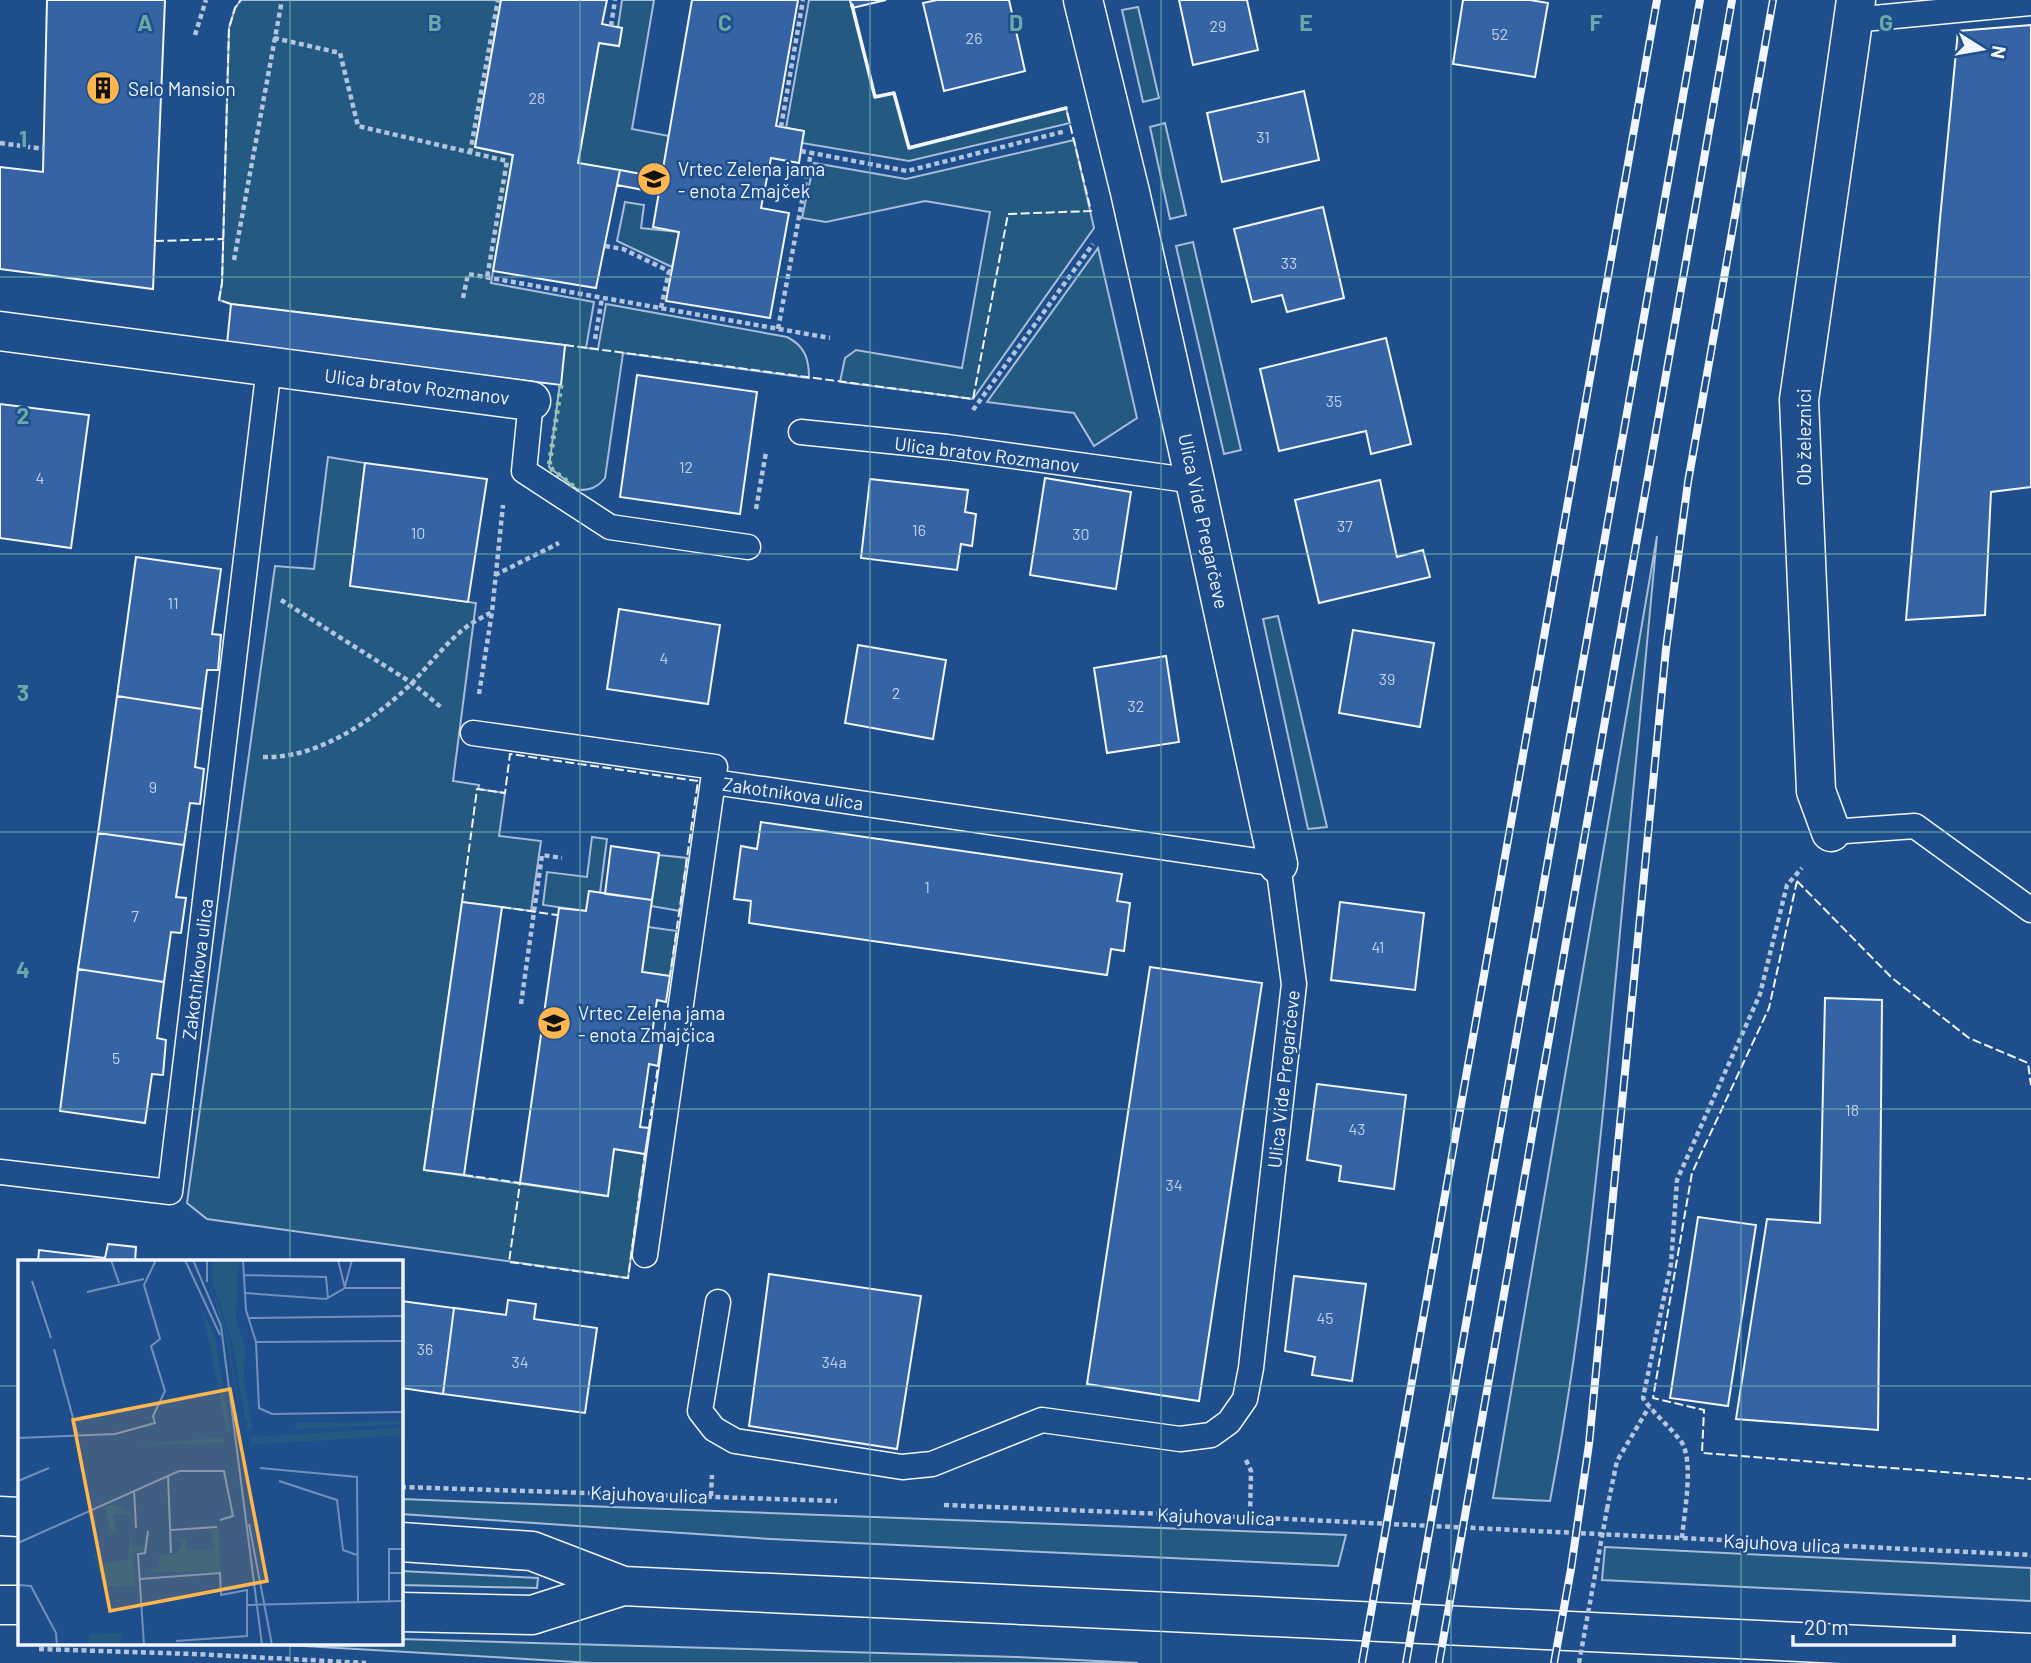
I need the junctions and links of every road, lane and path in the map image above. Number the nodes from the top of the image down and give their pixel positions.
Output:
1 (206, 0) edge
2 (282, 0) edge
3 (498, 0) edge
4 (615, 0) edge
5 (803, 0) edge
6 (1083, 0) edge
7 (2031, 3) edge
8 (1855, 10) edge
9 (611, 26) dead end
10 (195, 35) dead end
11 (274, 38) junction
12 (781, 127) dead end
13 (1071, 130) dead end
14 (0, 143) edge
15 (44, 149) dead end
16 (801, 151) dead end
17 (470, 153) junction
18 (811, 153) junction
19 (1130, 192) junction
20 (605, 246) dead end
21 (234, 260) dead end
22 (487, 278) junction
23 (463, 298) dead end
24 (602, 298) junction
25 (660, 309) junction
26 (778, 329) junction
27 (0, 331) edge
28 (830, 338) dead end
29 (595, 339) dead end
30 (269, 367) junction
31 (531, 401) joint
32 (801, 432) joint
33 (947, 447) junction
34 (524, 471) junction
35 (1195, 481) junction
36 (610, 527) junction
37 (748, 547) joint
38 (495, 575) junction
39 (245, 577) junction
40 (492, 612) junction
41 (412, 683) junction
42 (473, 733) junction
43 (223, 755) junction
44 (714, 782) junction
45 (1831, 832) junction
46 (562, 858) dead end
47 (1278, 864) junction
48 (2031, 910) edge
49 (521, 1004) dead end
50 (0, 1172) edge
51 (645, 1255) dead end
52 (718, 1302) dead end
53 (1649, 1407) junction
54 (1251, 1471) dead end
55 (402, 1487) edge
56 (850, 1502) dead end
57 (933, 1505) dead end
58 (0, 1516) edge
59 (18, 1517) edge
60 (1250, 1517) junction
61 (1682, 1538) junction
62 (402, 1542) edge
63 (2031, 1555) edge
64 (623, 1586) junction
65 (0, 1605) edge
66 (18, 1605) edge
67 (402, 1612) edge
68 (26, 1649) dead end
69 (2031, 1653) edge
70 (366, 1663) edge
71 (1579, 1663) edge

1 - 10 path
2 - 11 path
3 - 17 path
4 - 9 path
5 - 12 path
6 - 19 street, Ulica Vide Pregarčeve
7 - 8 lane
8 - 45 street, Ob železnici
11 - 17 path
11 - 21 path
13 - 18 path
14 - 15 path
16 - 18 path
17 - 22 path
18 - 26 path
19 - 33 path
19 - 35 street, Ulica Vide Pregarčeve
20 - 25 path
22 - 23 path
22 - 24 path
24 - 25 path
24 - 29 path
25 - 26 path
26 - 28 path
27 - 30 street, Ulica bratov Rozmanov
30 - 31 street, Ulica bratov Rozmanov
30 - 39 lane, Zakotnikova ulica
31 - 34 lane, Ulica bratov Rozmanov
32 - 33 lane, Ulica bratov Rozmanov
32 - 37 path
33 - 35 lane, Ulica bratov Rozmanov
34 - 36 lane
34 - 38 path
35 - 47 street, Ulica Vide Pregarčeve
36 - 37 lane
36 - 38 path
38 - 40 path
39 - 41 path
39 - 43 lane, Zakotnikova ulica
40 - 41 path
40 - 42 path
41 - 42 path
41 - 43 path
42 - 44 lane, Zakotnikova ulica
43 - 50 lane, Zakotnikova ulica
44 - 47 lane, Zakotnikova ulica
44 - 51 lane
45 - 48 lane
45 - 53 path
46 - 49 path
47 - 52 lane, Ulica Vide Pregarčeve
53 - 61 path
53 - 71 path, bridge
54 - 60 path
55 - 56 path, Kajuhova ulica
57 - 60 path, Kajuhova ulica
58 - 59 street
60 - 61 path, Kajuhova ulica
61 - 63 path, Kajuhova ulica
62 - 64 street
64 - 67 street
64 - 69 street
65 - 66 street
68 - 70 path

